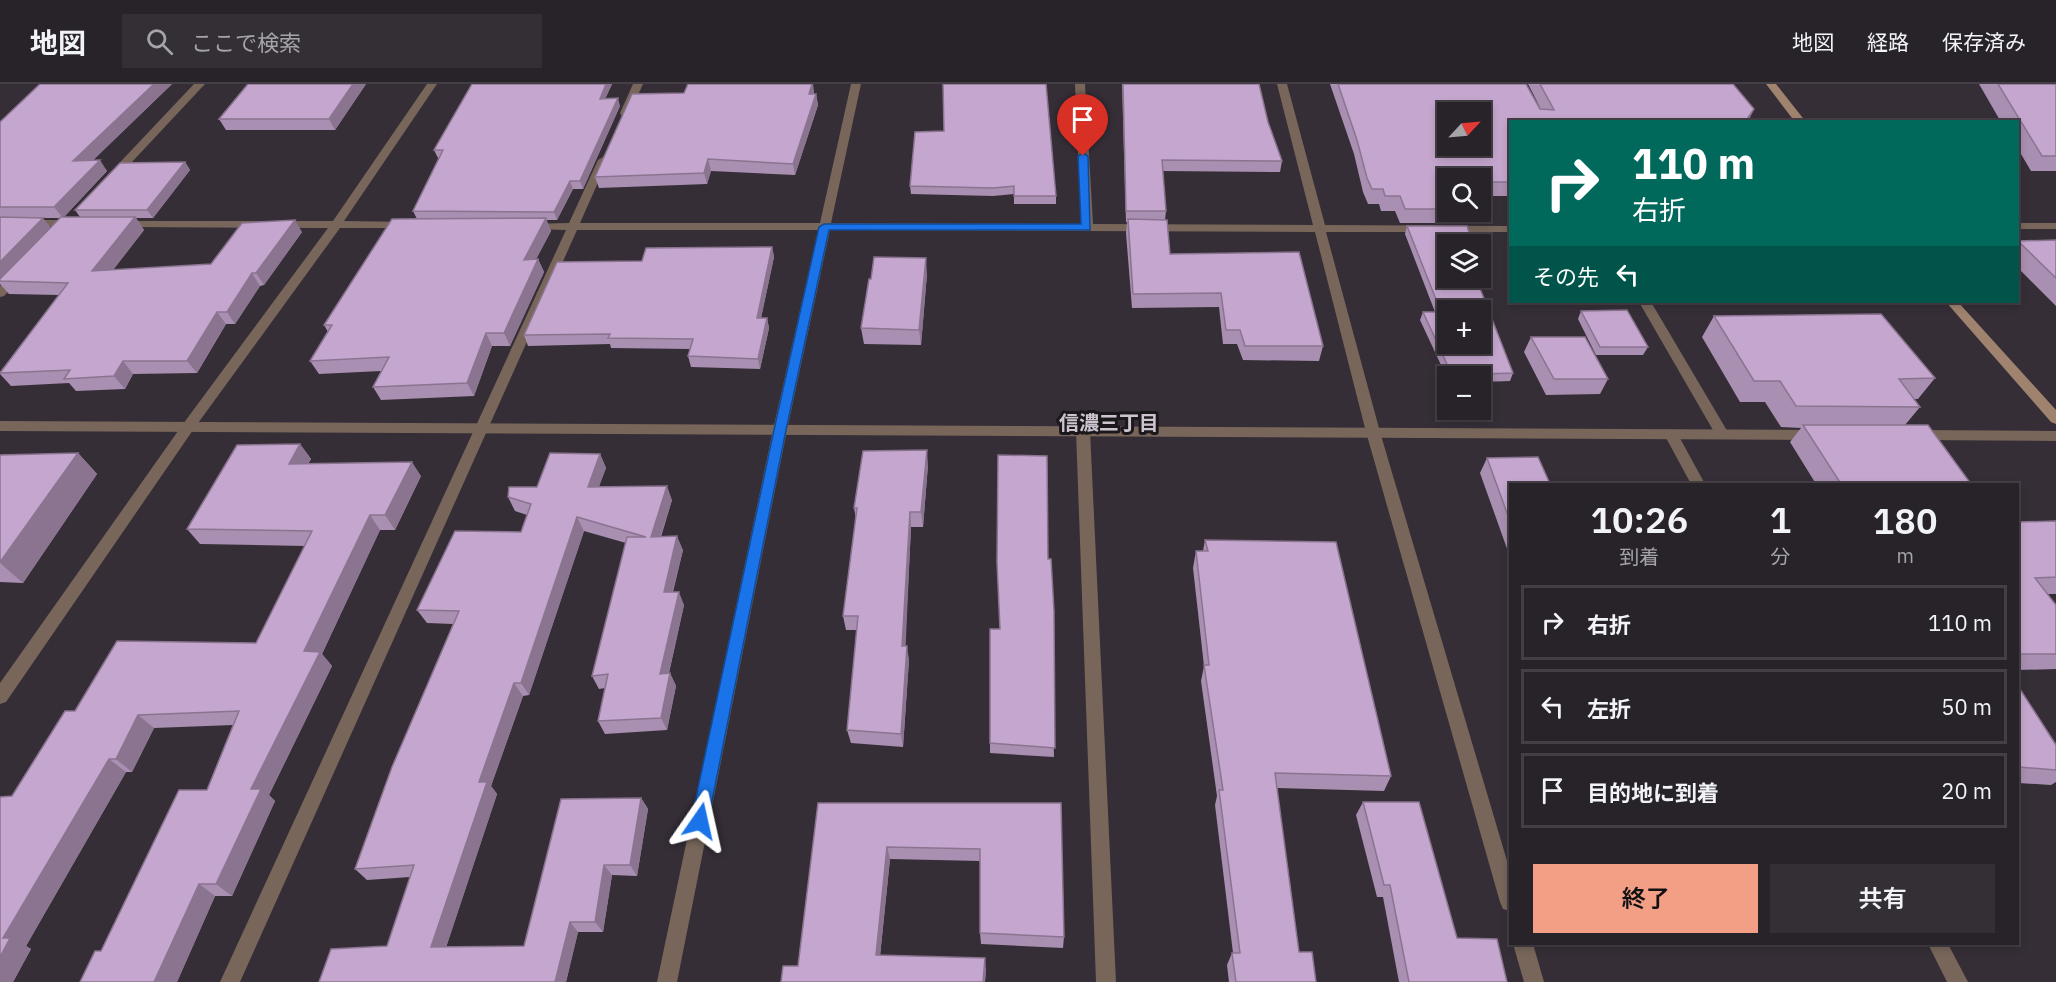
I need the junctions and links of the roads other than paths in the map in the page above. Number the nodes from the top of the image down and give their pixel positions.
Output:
1 (200, 84) edge
2 (432, 84) edge
3 (638, 84) edge
4 (856, 84) edge
5 (1080, 84) edge
6 (1282, 84) edge
7 (1771, 84) edge
8 (1799, 120) edge
9 (619, 124) edge
10 (610, 145) edge
11 (107, 182) edge
12 (72, 219) junction
13 (0, 223) edge
14 (91, 224) edge
15 (115, 224) edge
16 (336, 225) junction
17 (419, 225) edge
18 (513, 225) edge
19 (573, 226) junction
20 (2019, 226) edge
21 (2056, 226) edge
22 (824, 227) junction
23 (1087, 228) junction
24 (1320, 228) junction
25 (1509, 229) edge
26 (53, 239) edge
27 (30, 262) edge
28 (0, 293) edge
29 (1646, 303) edge
30 (1953, 303) edge
31 (2056, 419) edge
32 (0, 426) edge
33 (188, 427) junction
34 (482, 428) junction
35 (780, 430) junction
36 (1083, 431) junction
37 (1373, 432) junction
38 (1671, 434) junction
39 (1722, 434) junction
40 (1829, 435) edge
41 (1901, 435) edge
42 (2056, 436) edge
43 (1697, 483) edge
44 (0, 697) edge
45 (1509, 899) edge
46 (1523, 945) edge
47 (1939, 945) edge
48 (230, 982) edge
49 (666, 982) edge
50 (1106, 982) edge
51 (1534, 982) edge
52 (1958, 982) edge

1 - 11 street
2 - 16 street
3 - 9 street
4 - 22 street
5 - 23 street
6 - 24 street
7 - 8 main road
10 - 19 street
12 - 13 street
12 - 14 street
12 - 26 street
15 - 16 street
16 - 17 street
16 - 33 street
18 - 19 street
19 - 22 street
19 - 34 street
20 - 21 street
22 - 23 street
22 - 35 street
23 - 24 street
24 - 25 street
24 - 37 street
27 - 28 street
29 - 39 street
30 - 31 main road
32 - 33 street
33 - 34 street
33 - 44 street
34 - 35 street
34 - 48 street
35 - 36 street
35 - 49 street
36 - 37 street
36 - 50 street
37 - 38 street
37 - 45 street
38 - 39 street
38 - 43 street
39 - 40 street
41 - 42 street
46 - 51 street
47 - 52 street

